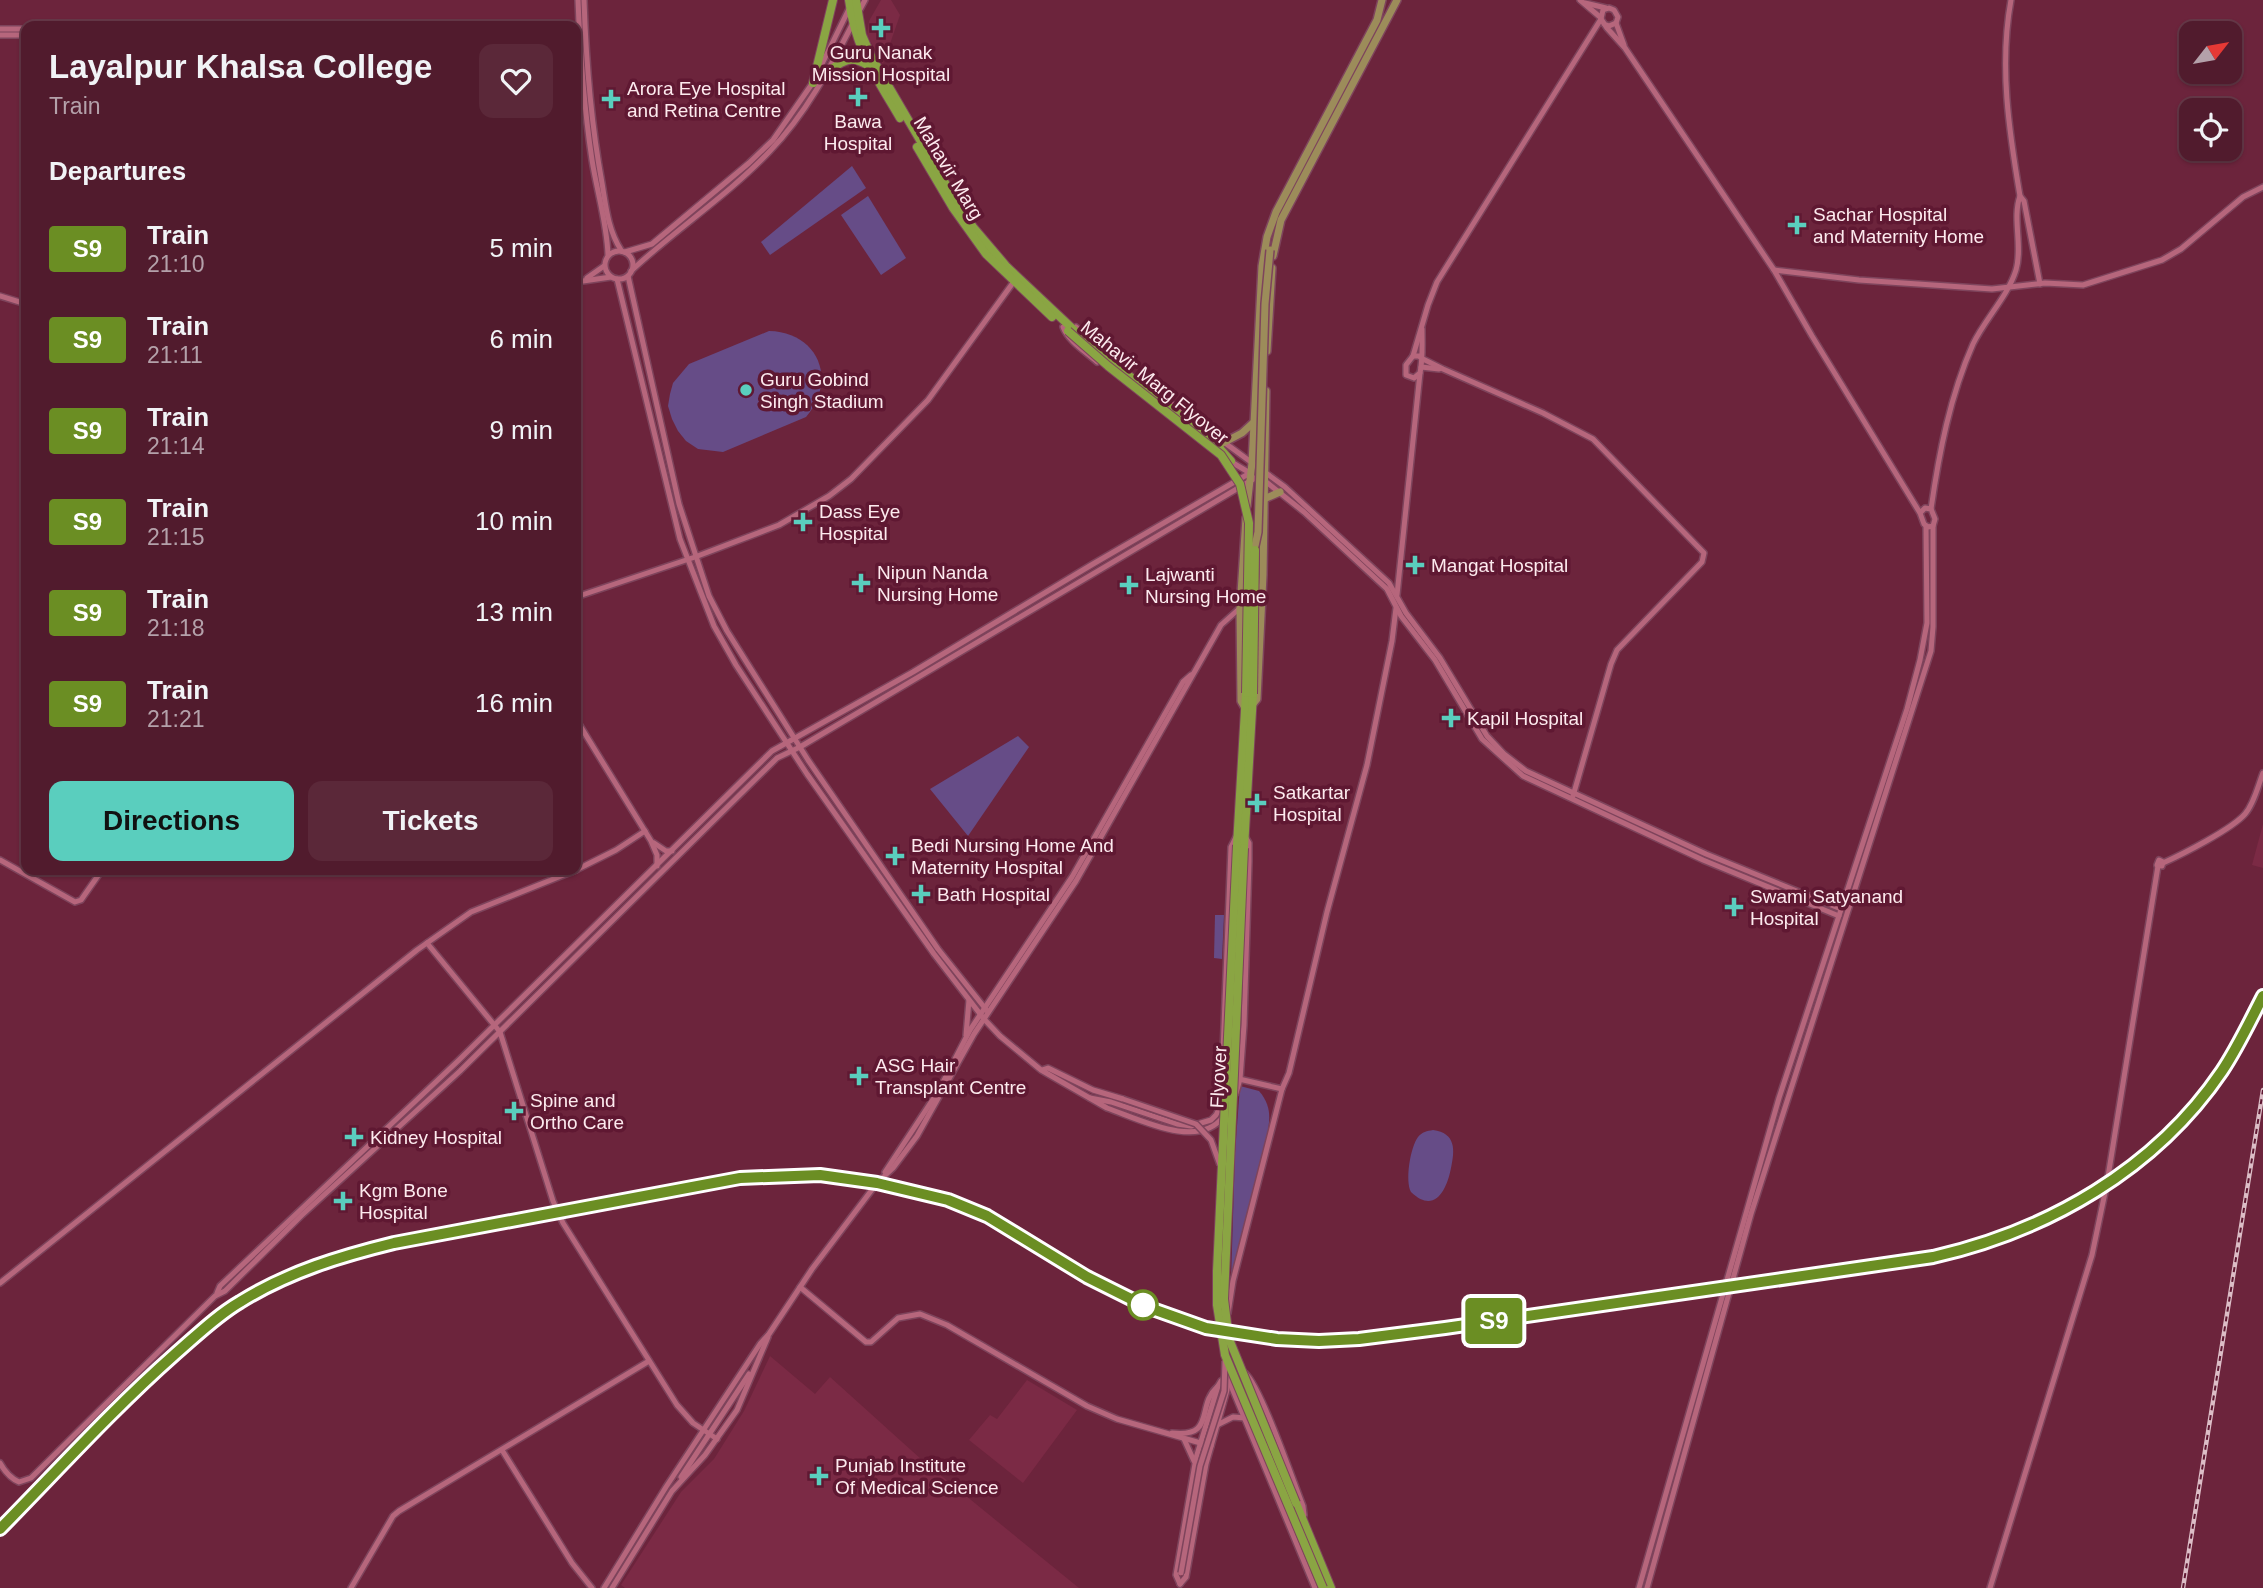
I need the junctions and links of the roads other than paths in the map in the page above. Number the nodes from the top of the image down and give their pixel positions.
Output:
1 (578, 0) edge
2 (584, 0) edge
3 (833, 0) edge
4 (865, 0) edge
5 (1382, 0) edge
6 (1397, 0) edge
7 (1610, 0) edge
8 (2011, 0) edge
9 (1581, 1) edge
10 (852, 2) edge
11 (1608, 8) junction
12 (859, 12) junction
13 (579, 21) edge
14 (853, 23) junction
15 (1604, 23) junction
16 (1616, 23) junction
17 (0, 29) edge
18 (21, 29) edge
19 (0, 35) edge
20 (21, 35) edge
21 (1590, 39) junction
22 (1625, 48) junction
23 (581, 63) edge
24 (870, 67) junction
25 (827, 72) junction
26 (813, 83) junction
27 (2263, 187) edge
28 (2020, 196) junction
29 (1272, 246) junction
30 (623, 251) junction
31 (608, 255) junction
32 (604, 266) junction
33 (1774, 270) junction
34 (630, 273) junction
35 (614, 278) junction
36 (585, 279) junction
37 (1016, 279) junction
38 (581, 280) edge
39 (2040, 284) junction
40 (2007, 288) junction
41 (0, 296) edge
42 (21, 302) edge
43 (1067, 327) junction
44 (1422, 330) junction
45 (642, 346) junction
46 (634, 349) junction
47 (1413, 356) junction
48 (1421, 358) junction
49 (1443, 369) junction
50 (1421, 370) junction
51 (1414, 378) junction
52 (1416, 394) junction
53 (1254, 422) junction
54 (1223, 443) junction
55 (1252, 463) junction
56 (1257, 476) junction
57 (1280, 492) junction
58 (1264, 499) junction
59 (1931, 509) junction
60 (1920, 513) junction
61 (1926, 526) junction
62 (1933, 526) junction
63 (1255, 546) junction
64 (695, 557) junction
65 (687, 560) junction
66 (581, 595) edge
67 (1397, 597) junction
68 (1396, 606) junction
69 (1240, 608) junction
70 (1250, 694) junction
71 (1248, 707) junction
72 (581, 727) edge
73 (795, 739) junction
74 (787, 743) junction
75 (800, 747) junction
76 (791, 749) junction
77 (2263, 774) edge
78 (1573, 797) junction
79 (645, 831) junction
80 (651, 841) junction
81 (1240, 841) junction
82 (672, 851) junction
83 (0, 860) edge
84 (657, 866) junction
85 (581, 868) edge
86 (21, 872) edge
87 (27, 875) edge
88 (98, 875) edge
89 (564, 875) edge
90 (1760, 880) junction
91 (1841, 909) junction
92 (1848, 912) junction
93 (1842, 917) junction
94 (427, 943) junction
95 (969, 1000) junction
96 (987, 1010) junction
97 (982, 1016) junction
98 (495, 1024) junction
99 (500, 1032) junction
100 (966, 1038) junction
101 (1041, 1070) junction
102 (1222, 1078) junction
103 (1240, 1079) junction
104 (1282, 1090) junction
105 (1090, 1098) junction
106 (1223, 1171) junction
107 (884, 1175) junction
108 (0, 1283) edge
109 (800, 1287) junction
110 (215, 1296) junction
111 (1227, 1319) junction
112 (769, 1334) junction
113 (1225, 1355) junction
114 (649, 1361) junction
115 (756, 1362) junction
116 (1227, 1376) junction
117 (1218, 1385) junction
118 (1245, 1418) junction
119 (1217, 1425) junction
120 (706, 1432) junction
121 (1162, 1432) junction
122 (717, 1439) junction
123 (1184, 1439) junction
124 (1200, 1443) junction
125 (1211, 1446) junction
126 (502, 1450) junction
127 (0, 1463) edge
128 (1194, 1464) junction
129 (3, 1475) edge
130 (672, 1490) junction
131 (1304, 1521) junction
132 (1180, 1586) edge
133 (351, 1588) edge
134 (592, 1588) edge
135 (604, 1588) edge
136 (612, 1588) edge
137 (1315, 1588) edge
138 (1323, 1588) edge
139 (1331, 1588) edge
140 (1639, 1588) edge
141 (1647, 1588) edge
142 (1990, 1588) edge

1 - 13 street
2 - 30 street
3 - 26 highway
4 - 12 street
5 - 53 main road
6 - 29 main road
7 - 11 street
8 - 28 street
9 - 11 street
9 - 15 street
10 - 12 highway, Mahavir Marg
10 - 14 highway, Mahavir Marg
10 - 26 street
11 - 15 street
11 - 16 street
12 - 14 street
12 - 37 highway, Mahavir Marg
14 - 24 highway, Mahavir Marg
14 - 25 street
15 - 16 street
15 - 21 street
15 - 21 street
15 - 22 street
16 - 22 street
17 - 18 street
19 - 20 street
21 - 44 street
22 - 33 street
23 - 31 street
24 - 25 highway
24 - 37 highway, Mahavir Marg
25 - 34 street
26 - 30 street
27 - 39 street
28 - 39 street
28 - 40 street
29 - 56 main road
29 - 63 main road, bridge
30 - 31 street
30 - 34 street
31 - 32 street
32 - 35 street
32 - 36 street
33 - 40 street
33 - 60 street
34 - 35 street
34 - 45 street
35 - 36 street
35 - 46 street
36 - 38 street
37 - 43 highway, Mahavir Marg
37 - 64 street
39 - 40 street
40 - 59 street
41 - 42 street
43 - 54 street
43 - 56 street
43 - 63 highway, Mahavir Marg Flyover, bridge
43 - 70 highway, Mahavir Marg Flyover, bridge
44 - 47 street
44 - 48 street
45 - 46 street
45 - 64 street
46 - 65 street
47 - 48 street
47 - 51 street
48 - 49 street
48 - 50 street
49 - 50 street
49 - 78 street
50 - 51 street
50 - 52 street
51 - 52 street
52 - 67 street, Flyover
53 - 54 main road
53 - 55 main road
54 - 55 street
55 - 56 main road
55 - 56 street
56 - 57 street
56 - 58 main road
56 - 67 street
56 - 69 main road
56 - 73 street
56 - 75 street
57 - 58 main road
57 - 68 street
58 - 71 main road
59 - 60 street
59 - 62 street
60 - 61 street
61 - 62 street
61 - 91 street
62 - 92 street
63 - 70 highway, Mahavir Marg Flyover, bridge
64 - 65 street
64 - 73 street
65 - 66 street
65 - 74 street
67 - 68 street, Flyover
67 - 78 street
68 - 78 street
68 - 104 street, Flyover
69 - 71 main road
69 - 96 street
70 - 71 highway, Mahavir Marg Flyover
71 - 81 highway, Mahavir Marg Flyover
72 - 79 street
73 - 74 street
73 - 75 street
74 - 76 street
74 - 82 street
75 - 76 street
75 - 96 street
76 - 95 street
76 - 99 street
77 - 142 street
78 - 90 street
79 - 80 street
79 - 85 street
80 - 82 street
80 - 84 street
81 - 102 street
81 - 103 street
81 - 106 highway, Flyover, bridge
81 - 111 highway, Flyover, bridge
82 - 84 street
83 - 86 street
84 - 98 street
87 - 88 street
89 - 94 street
90 - 91 street
90 - 93 street
91 - 92 street
91 - 93 street
92 - 93 street
93 - 140 street
93 - 141 street
94 - 98 street
94 - 108 street
95 - 97 street
95 - 100 street
96 - 97 street
97 - 100 street
97 - 101 street
97 - 107 street
98 - 99 street
98 - 110 street
99 - 110 street
99 - 114 street
100 - 107 street
101 - 105 street
101 - 106 street, Flyover, bridge
102 - 103 street
102 - 105 street
103 - 104 street
103 - 105 street
104 - 111 street, Flyover
106 - 113 highway, Flyover, bridge
107 - 109 street
109 - 112 street
109 - 121 street
110 - 129 street
111 - 131 highway, Flyover, bridge
112 - 115 street
112 - 120 street
113 - 132 street, Flyover, bridge
113 - 138 highway, Flyover, bridge
114 - 120 street
114 - 126 street
115 - 120 street
115 - 122 street
116 - 117 street
116 - 118 street
116 - 119 street
116 - 131 street
117 - 121 street
117 - 124 street
118 - 119 street
118 - 137 street
119 - 125 street
120 - 122 street
120 - 130 street
120 - 135 street
121 - 123 street
122 - 130 street
123 - 124 street
123 - 128 street
124 - 125 street
124 - 128 street
125 - 132 street
126 - 133 street
126 - 134 street
127 - 129 street
128 - 132 street
130 - 136 street
131 - 139 highway, Flyover

